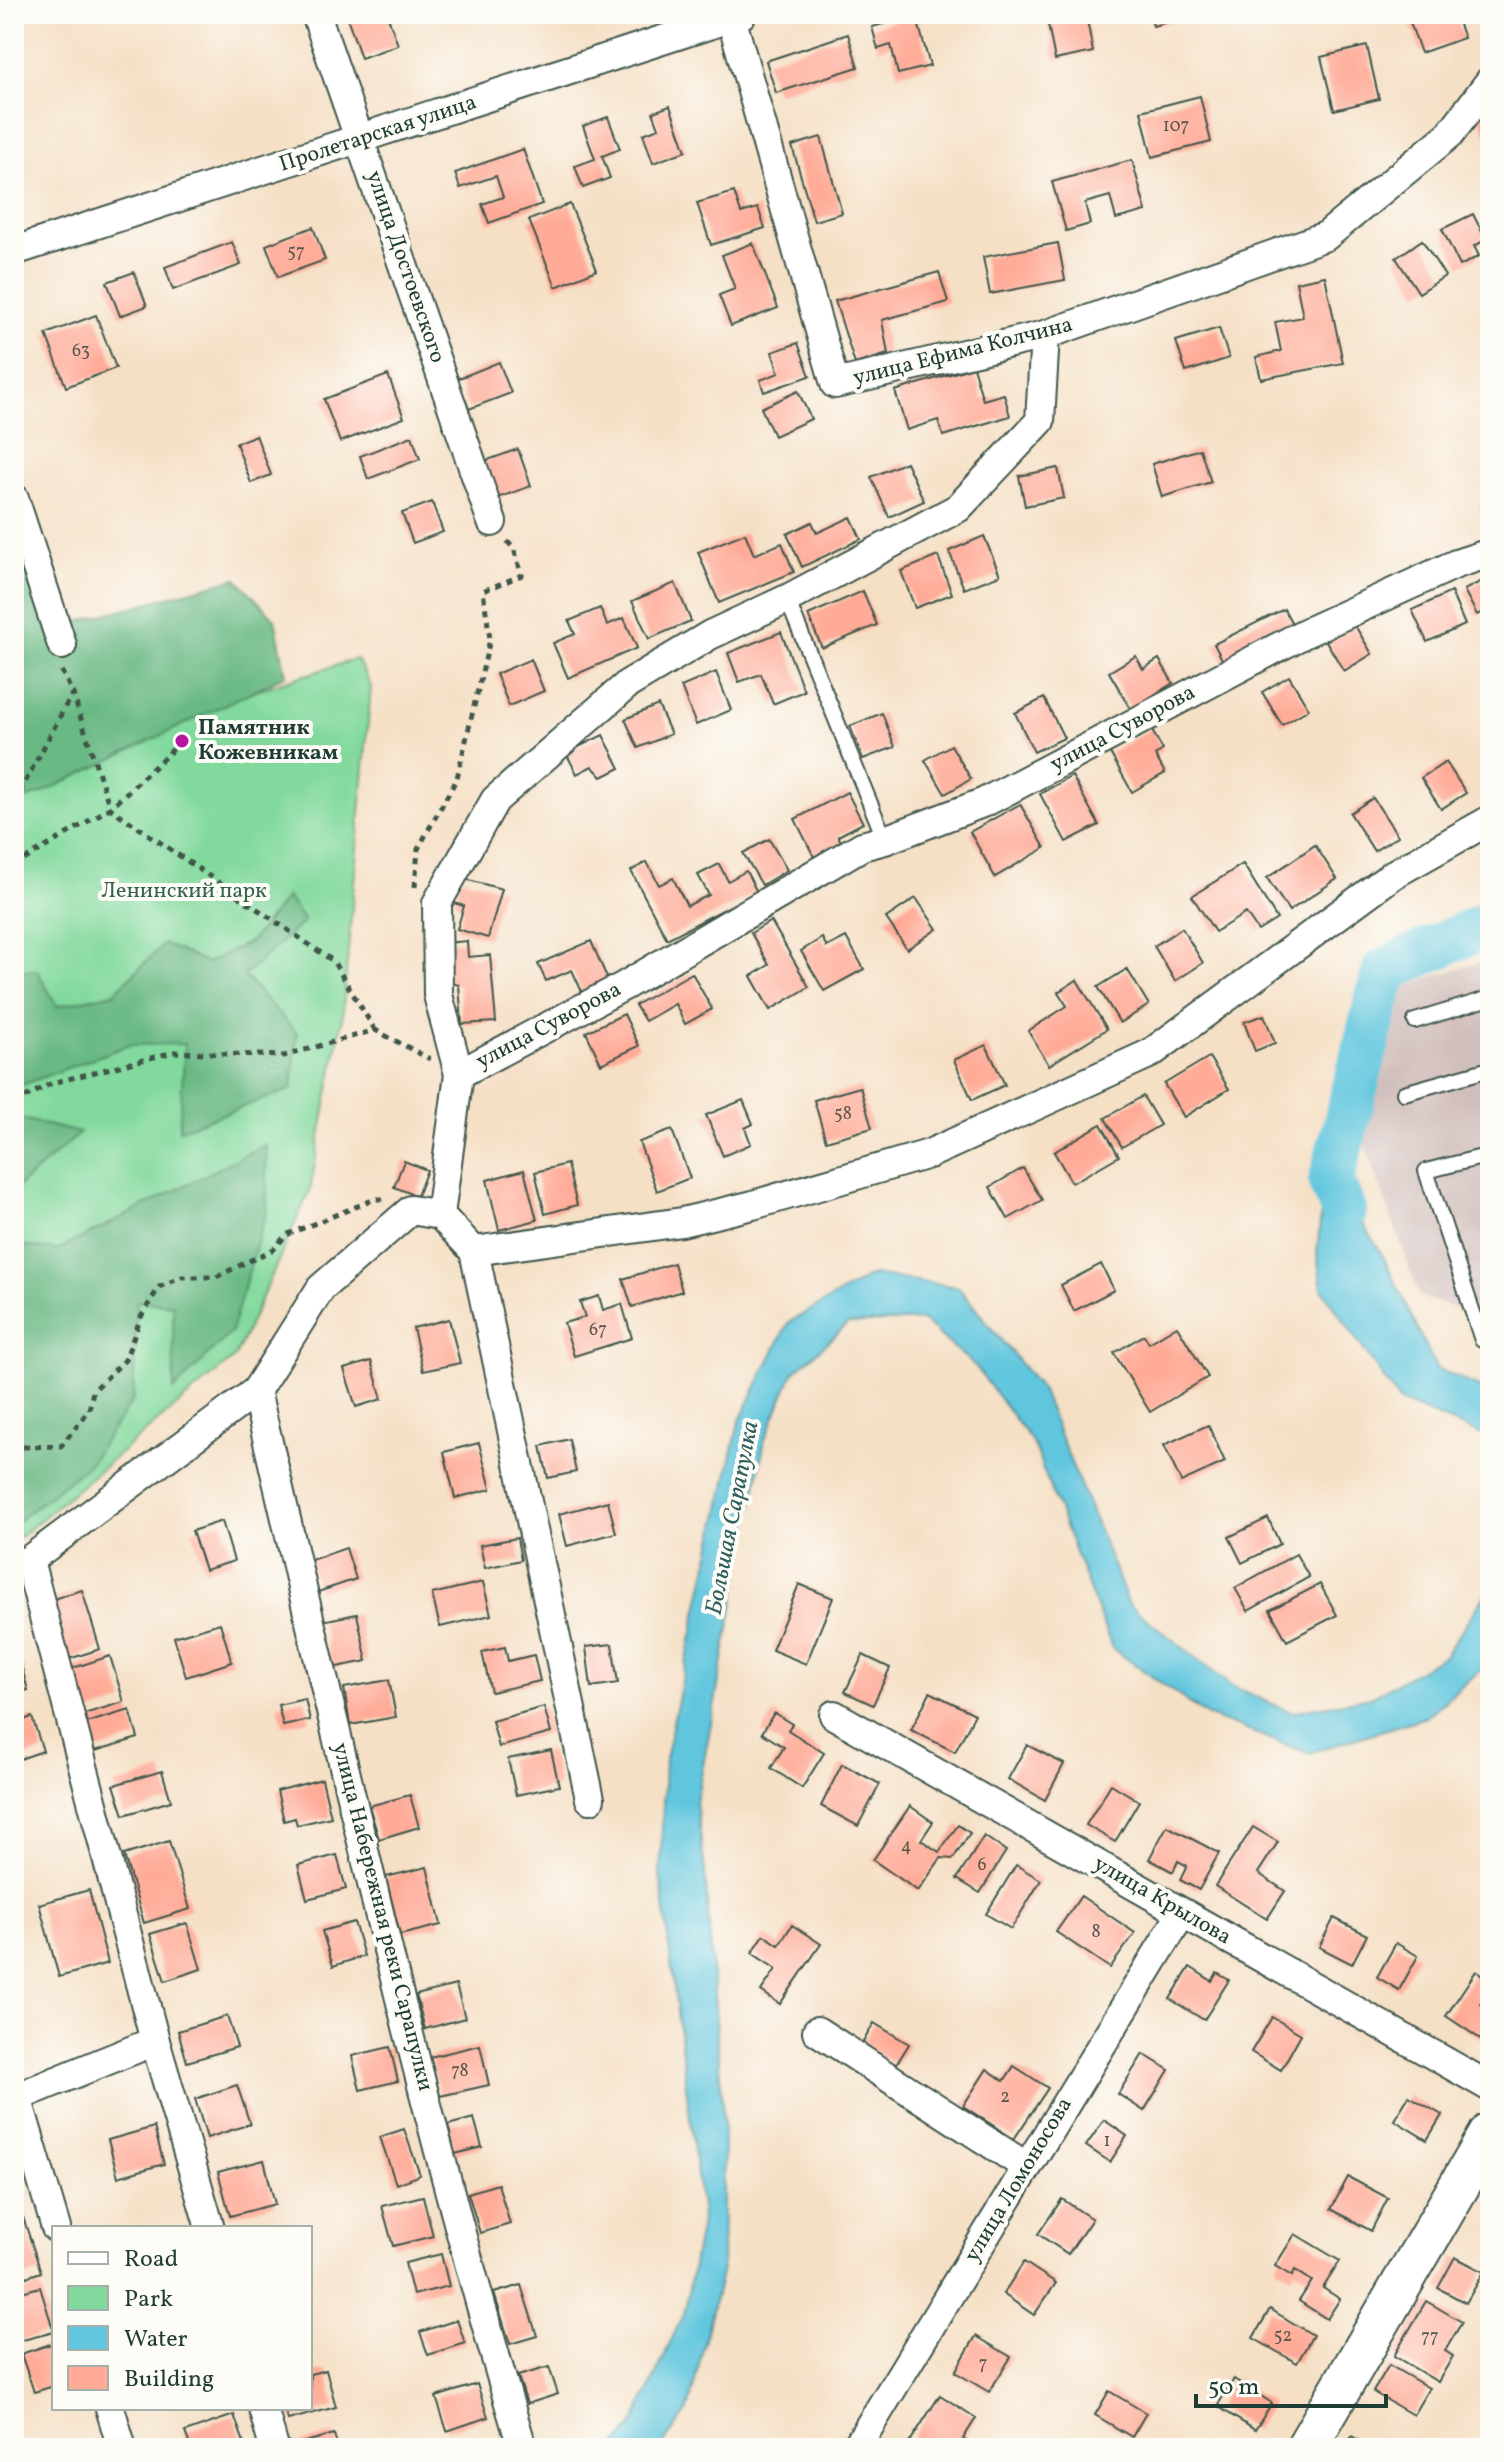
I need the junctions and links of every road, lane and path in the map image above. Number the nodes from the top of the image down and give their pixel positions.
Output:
1 (316, 14) edge
2 (736, 16) edge
3 (1490, 81) edge
4 (361, 140) junction
5 (14, 251) edge
6 (1045, 335) junction
7 (14, 498) edge
8 (492, 522) joint
9 (1490, 553) edge
10 (787, 599) junction
11 (61, 656) joint
12 (73, 694) junction
13 (182, 741) dead end
14 (14, 803) edge
15 (110, 808) junction
16 (1490, 820) edge
17 (885, 840) junction
18 (14, 866) edge
19 (415, 892) dead end
20 (1490, 998) edge
21 (1415, 1021) dead end
22 (375, 1030) junction
23 (1490, 1069) edge
24 (459, 1074) junction
25 (1404, 1093) dead end
26 (14, 1103) edge
27 (1490, 1155) edge
28 (411, 1210) junction
29 (440, 1215) junction
30 (474, 1251) junction
31 (1482, 1340) dead end
32 (256, 1391) junction
33 (14, 1454) edge
34 (22, 1562) edge
35 (834, 1715) dead end
36 (590, 1799) dead end
37 (1182, 1913) junction
38 (817, 2031) dead end
39 (155, 2041) junction
40 (1490, 2087) edge
41 (1490, 2133) edge
42 (1027, 2167) junction
43 (55, 2226) edge
44 (209, 2226) edge
45 (111, 2410) edge
46 (264, 2410) edge
47 (520, 2440) dead end
48 (122, 2448) edge
49 (274, 2448) edge
50 (856, 2448) edge
51 (1306, 2448) edge

1 - 4 street, улица Достоевского
2 - 4 street, Пролетарская улица
2 - 6 street, улица Ефима Колчина
3 - 6 street, улица Ефима Колчина
4 - 5 street, Пролетарская улица
4 - 8 street, улица Достоевского
6 - 10 street, улица Суворова
7 - 11 street
8 - 19 path
9 - 17 street, улица Суворова
10 - 17 lane
10 - 24 street, улица Суворова
11 - 12 path
12 - 14 path
12 - 15 path
13 - 15 path
15 - 18 path
15 - 22 path
16 - 30 street
17 - 24 street, улица Суворова
20 - 21 lane
22 - 24 path
22 - 26 path
23 - 25 lane
24 - 29 street
27 - 31 lane
28 - 29 street
28 - 32 street
28 - 33 path
29 - 30 street
30 - 36 street
32 - 34 street
32 - 47 street, улица Набережная реки Сарапулки
34 - 39 street
35 - 37 street, улица Крылова
37 - 40 street, улица Крылова
37 - 42 street, улица Ломоносова
38 - 42 street
39 - 43 street
39 - 44 street
41 - 51 street
42 - 50 street, улица Ломоносова
45 - 48 street
46 - 49 street

